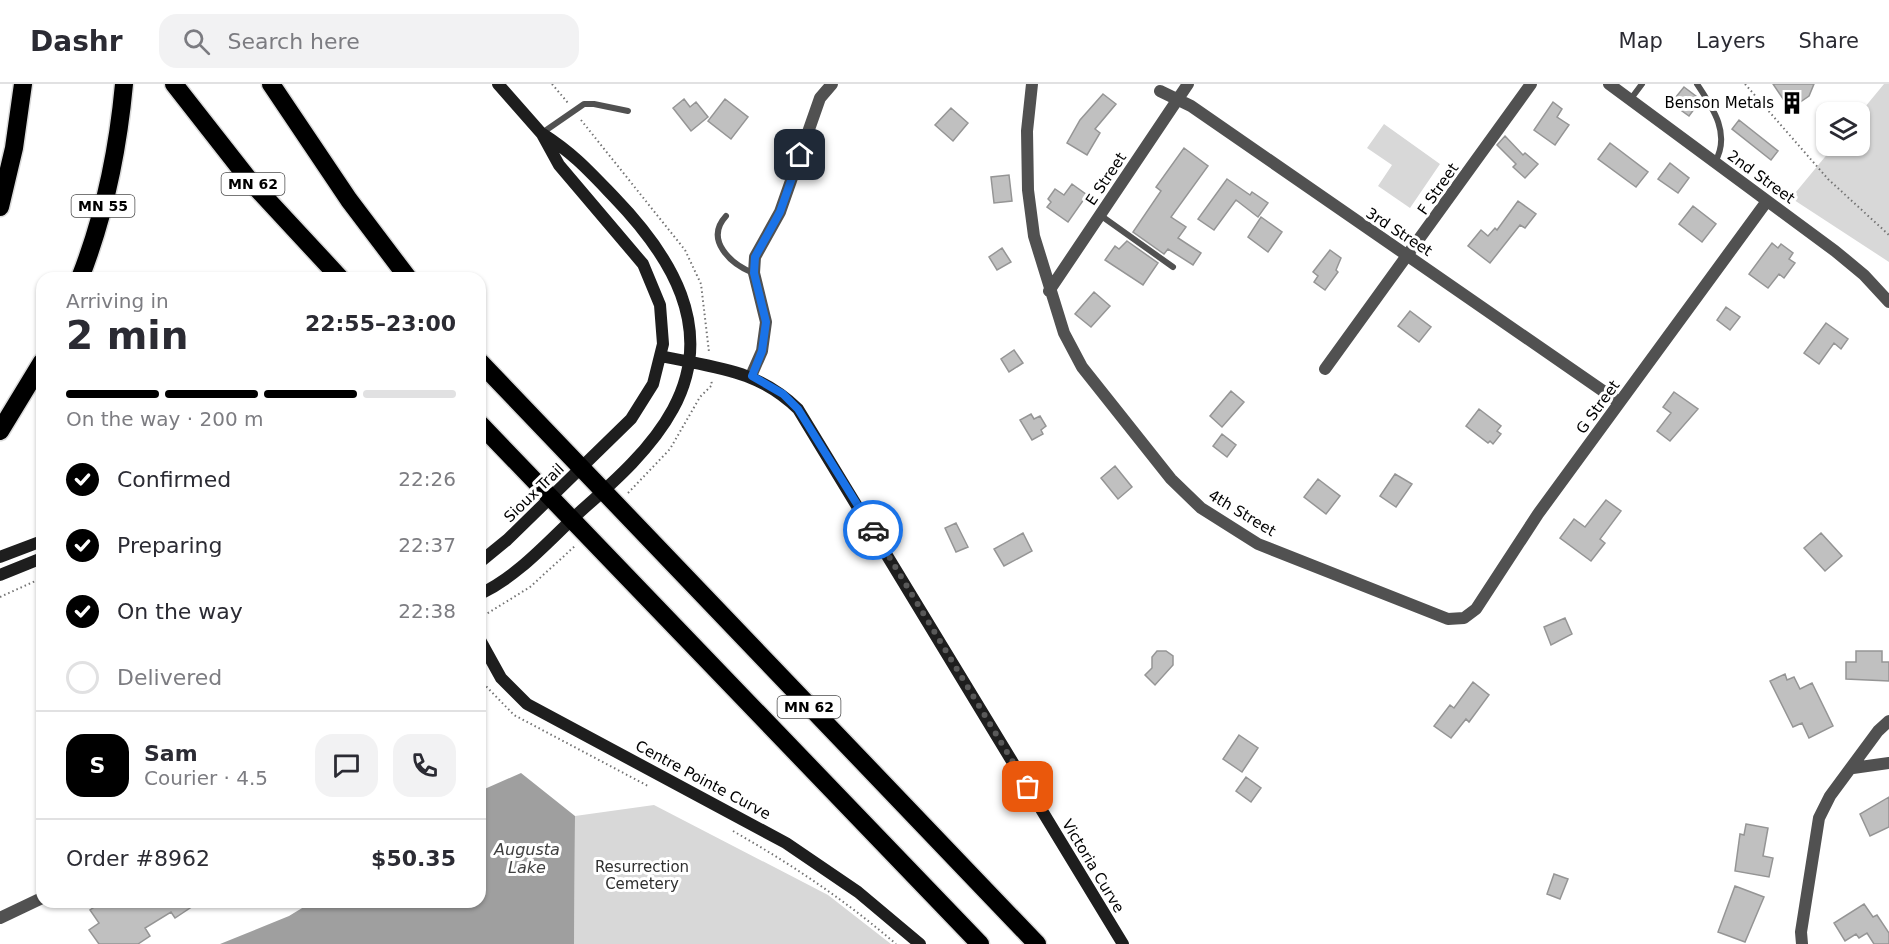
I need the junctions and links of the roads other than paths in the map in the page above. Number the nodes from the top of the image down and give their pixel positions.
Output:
1 (23, 84) edge
2 (124, 84) edge
3 (174, 84) edge
4 (271, 84) edge
5 (498, 84) edge
6 (832, 84) edge
7 (1032, 84) edge
8 (1188, 84) edge
9 (1531, 84) edge
10 (1609, 84) edge
11 (1642, 84) edge
12 (1697, 84) edge
13 (1160, 91) dead end
14 (1177, 100) junction
15 (1629, 100) junction
16 (628, 111) dead end
17 (542, 134) junction
18 (1715, 162) junction
19 (1767, 201) junction
20 (0, 207) edge
21 (1100, 215) junction
22 (726, 216) dead end
23 (1408, 257) junction
24 (1173, 267) dead end
25 (82, 272) edge
26 (334, 272) edge
27 (403, 272) edge
28 (754, 273) junction
29 (1050, 291) junction
30 (1889, 302) edge
31 (661, 356) junction
32 (687, 362) junction
33 (486, 368) edge
34 (1325, 369) dead end
35 (36, 372) edge
36 (752, 376) junction
37 (1619, 402) junction
38 (486, 430) edge
39 (0, 431) edge
40 (581, 470) junction
41 (602, 492) junction
42 (549, 497) junction
43 (572, 520) junction
44 (36, 543) edge
45 (0, 557) edge
46 (486, 557) edge
47 (36, 560) edge
48 (0, 575) edge
49 (486, 590) edge
50 (1448, 619) joint
51 (486, 651) edge
52 (1889, 721) edge
53 (1889, 763) edge
54 (1853, 768) junction
55 (36, 901) edge
56 (0, 918) edge
57 (920, 944) edge
58 (980, 944) edge
59 (1037, 944) edge
60 (1123, 944) edge
61 (1802, 944) edge

1 - 20 highway
2 - 25 highway, MN 55
3 - 26 highway, MN 62
4 - 27 highway
5 - 17 street
6 - 28 street
7 - 29 street, 4th Street
8 - 14 street, E Street
9 - 23 street, F Street
10 - 15 street, 2nd Street
11 - 15 lane
12 - 18 lane
13 - 14 street, 3rd Street
14 - 21 street, E Street
14 - 23 street, 3rd Street
15 - 18 street, 2nd Street
16 - 17 lane
17 - 31 street, Sioux Trail
17 - 32 street
18 - 19 street, 2nd Street
19 - 30 street, 2nd Street
19 - 37 street, G Street
21 - 24 lane
21 - 29 street, E Street
22 - 28 lane
23 - 34 street, F Street
23 - 37 street, 3rd Street
28 - 36 street
29 - 50 street, 4th Street
31 - 32 street, Victoria Curve
31 - 40 street, Sioux Trail
32 - 36 street, Victoria Curve
32 - 41 street
33 - 40 highway, MN 62
35 - 39 highway
36 - 60 street, Victoria Curve
37 - 50 street, G Street
38 - 42 highway, MN 62
40 - 41 highway, MN 62
40 - 42 street, Sioux Trail
41 - 43 street
41 - 59 highway, MN 62
42 - 43 highway, MN 62
42 - 46 street, Sioux Trail
43 - 49 street
43 - 58 highway, MN 62
44 - 45 street
47 - 48 street
51 - 57 street, Centre Pointe Curve
52 - 54 street
53 - 54 street
54 - 61 street
55 - 56 street

